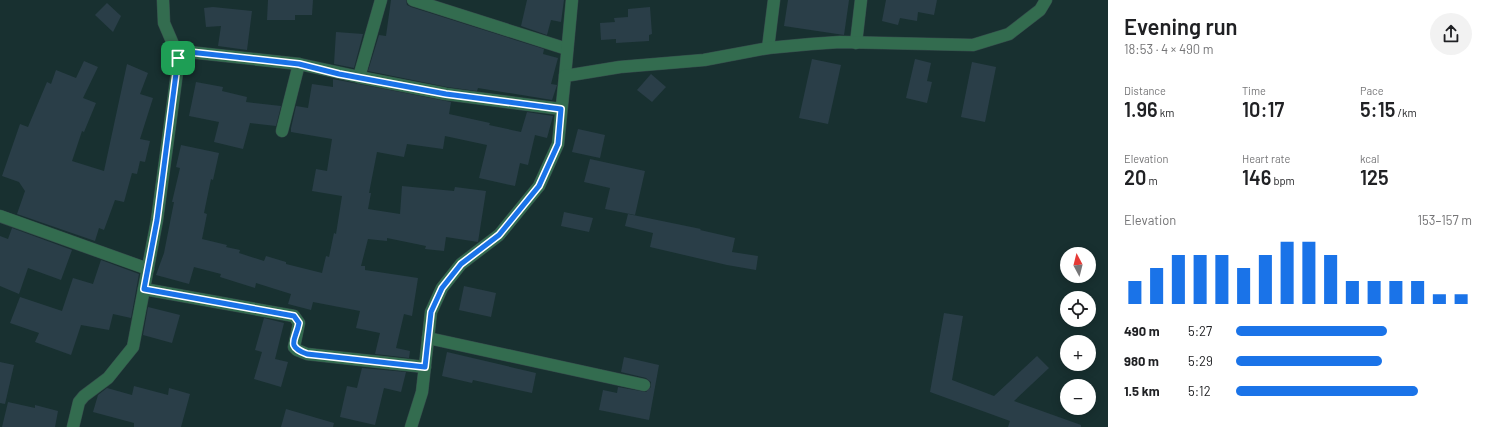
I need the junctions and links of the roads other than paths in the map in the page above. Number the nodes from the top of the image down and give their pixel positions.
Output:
1 (163, 0) edge
2 (381, 0) edge
3 (413, 0) edge
4 (572, 0) edge
5 (774, 0) edge
6 (861, 0) edge
7 (1046, 0) edge
8 (432, 2) edge
9 (856, 43) junction
10 (768, 48) junction
11 (567, 49) junction
12 (178, 58) junction
13 (299, 64) junction
14 (564, 76) junction
15 (359, 77) junction
16 (561, 109) junction
17 (282, 130) dead end
18 (0, 216) edge
19 (148, 269) junction
20 (144, 289) junction
21 (428, 338) junction
22 (425, 367) junction
23 (644, 385) dead end
24 (73, 427) edge
25 (411, 427) edge

1 - 12 street
2 - 15 street
3 - 8 street
4 - 11 street
5 - 10 street
6 - 9 street
7 - 9 street
8 - 11 street
9 - 10 street
10 - 14 street
11 - 14 street
12 - 13 street
12 - 19 street
13 - 15 street
13 - 17 street
14 - 16 street
15 - 16 street
16 - 21 street
18 - 19 street
19 - 20 street
20 - 22 street
20 - 24 street
21 - 22 street
21 - 23 street
22 - 25 street

